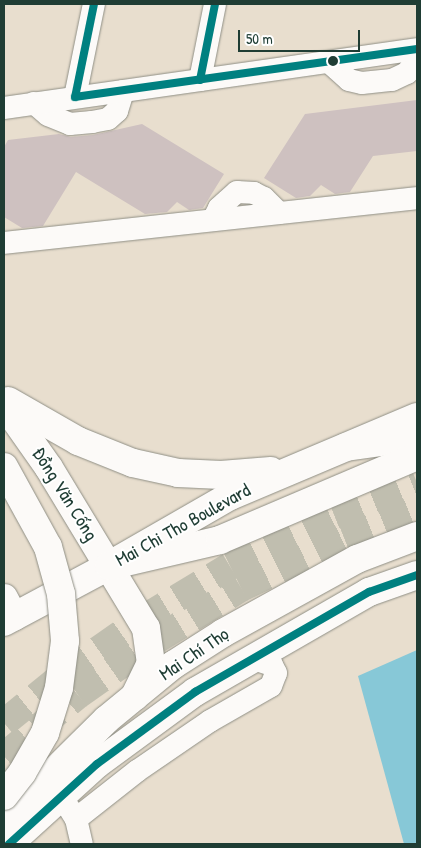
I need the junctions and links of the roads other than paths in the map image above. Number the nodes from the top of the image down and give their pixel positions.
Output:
1 (94, 4) edge
2 (214, 4) edge
3 (417, 49) edge
4 (417, 59) edge
5 (329, 62) junction
6 (200, 80) junction
7 (123, 91) junction
8 (75, 98) junction
9 (34, 103) junction
10 (4, 108) edge
11 (417, 198) edge
12 (4, 243) edge
13 (4, 398) edge
14 (4, 404) edge
15 (417, 417) edge
16 (417, 437) edge
17 (346, 447) junction
18 (417, 456) edge
19 (4, 466) edge
20 (295, 469) junction
21 (417, 536) edge
22 (109, 566) junction
23 (417, 575) edge
24 (7, 612) edge
25 (250, 658) junction
26 (135, 696) junction
27 (4, 796) edge
28 (61, 796) junction
29 (76, 819) junction
30 (4, 821) edge
31 (9, 844) edge
32 (82, 844) edge

1 - 8 street
2 - 6 street
3 - 5 street
4 - 5 street
5 - 6 street
6 - 7 street
7 - 8 street
7 - 9 street
8 - 9 street
9 - 10 street
11 - 12 street
13 - 20 main road
14 - 22 main road, Đồng Văn Cống
15 - 17 main road, Mai Chi Tho Boulevard
16 - 17 main road
17 - 20 main road, Mai Chi Tho Boulevard
18 - 22 main road, Mai Chi Tho Boulevard
19 - 27 main road, bridge
20 - 22 main road, Mai Chi Tho Boulevard
21 - 26 main road, Mai Chí Thọ
22 - 24 main road
22 - 26 main road, Đồng Văn Cống
23 - 25 main road, Mai Chí Thọ
25 - 28 main road, Mai Chí Thọ
25 - 29 street
26 - 30 main road, Mai Chí Thọ
28 - 29 street
28 - 31 main road, Mai Chí Thọ
29 - 32 street

